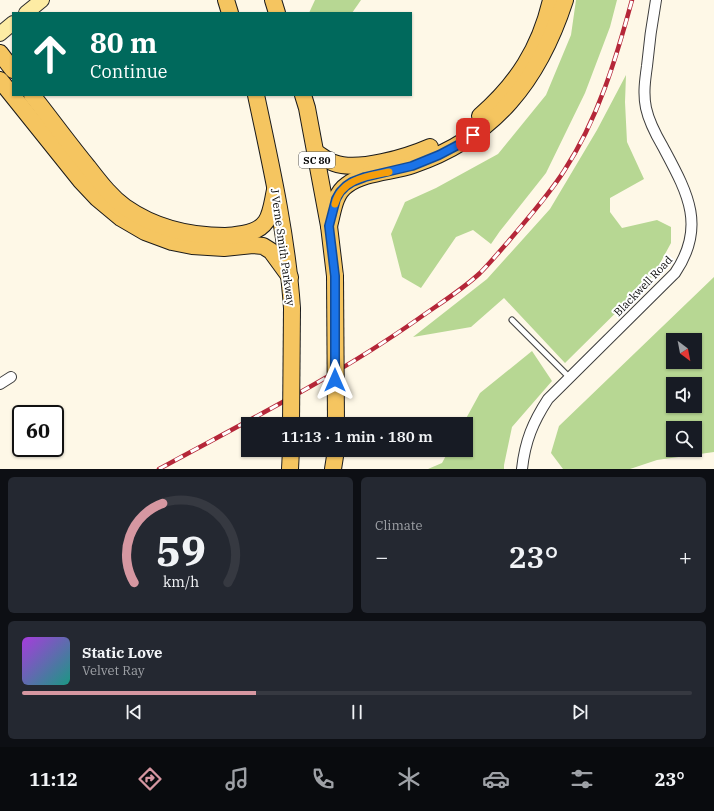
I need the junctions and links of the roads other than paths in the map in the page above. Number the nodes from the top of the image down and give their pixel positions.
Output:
1 (42, 0) edge
2 (226, 0) edge
3 (273, 0) edge
4 (551, 0) edge
5 (565, 0) edge
6 (656, 0) edge
7 (27, 12) edge
8 (230, 12) edge
9 (277, 12) edge
10 (12, 24) edge
11 (0, 34) edge
12 (0, 52) edge
13 (12, 69) edge
14 (0, 80) edge
15 (12, 95) edge
16 (13, 96) edge
17 (33, 96) edge
18 (256, 96) edge
19 (303, 96) edge
20 (315, 152) junction
21 (275, 190) junction
22 (329, 226) junction
23 (290, 277) junction
24 (512, 320) dead end
25 (569, 377) junction
26 (11, 378) dead end
27 (0, 384) edge
28 (291, 417) edge
29 (336, 417) edge
30 (291, 457) edge
31 (335, 457) edge
32 (290, 469) edge
33 (333, 469) edge
34 (522, 469) edge

1 - 7 main road
2 - 8 main road
3 - 9 main road
4 - 20 main road
5 - 22 main road
6 - 25 street, Blackwell Road
10 - 11 main road
12 - 13 main road
14 - 15 main road
16 - 23 main road
17 - 21 main road
18 - 21 main road, J Verne Smith Parkway
19 - 20 main road, SC 80
20 - 22 main road, SC 80
21 - 23 main road, J Verne Smith Parkway
22 - 29 main road, SC 80, bridge
23 - 28 main road, J Verne Smith Parkway, bridge
24 - 25 lane
25 - 34 street, Blackwell Road
26 - 27 street
30 - 32 main road
31 - 33 main road

